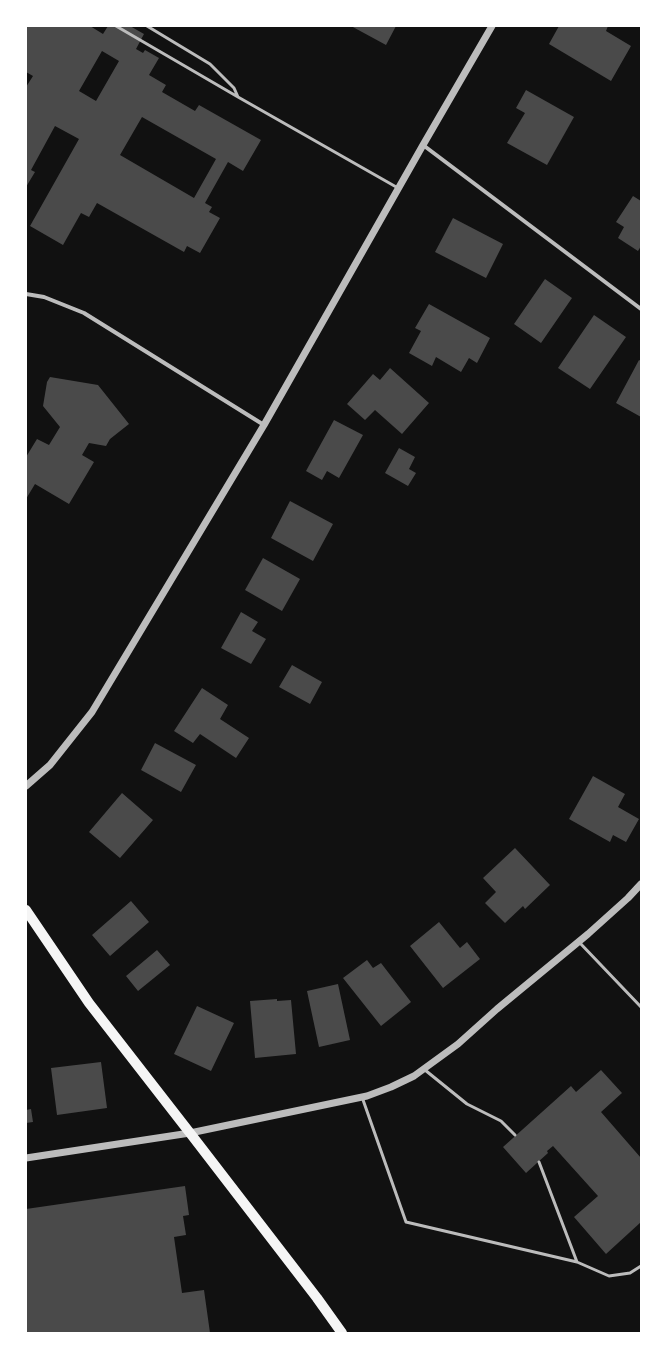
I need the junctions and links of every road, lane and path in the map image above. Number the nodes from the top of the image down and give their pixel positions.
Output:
1 (116, 26) edge
2 (147, 26) edge
3 (492, 26) edge
4 (238, 97) junction
5 (423, 145) junction
6 (398, 188) junction
7 (26, 294) edge
8 (641, 309) edge
9 (264, 425) junction
10 (26, 786) edge
11 (641, 884) edge
12 (26, 910) edge
13 (579, 942) junction
14 (641, 1007) edge
15 (423, 1069) junction
16 (362, 1097) junction
17 (190, 1133) junction
18 (515, 1135) dead end
19 (26, 1158) edge
20 (538, 1162) dead end
21 (577, 1262) junction
22 (641, 1266) edge
23 (342, 1333) edge

1 - 4 lane
2 - 4 lane
3 - 5 street
4 - 6 lane
5 - 6 street
5 - 8 street
6 - 9 street
7 - 9 street
9 - 10 street
11 - 13 street
12 - 17 main road
13 - 14 lane
13 - 15 street
15 - 16 street
15 - 18 lane
16 - 17 street
16 - 21 lane
17 - 19 street
17 - 23 main road
20 - 21 lane
21 - 22 lane

